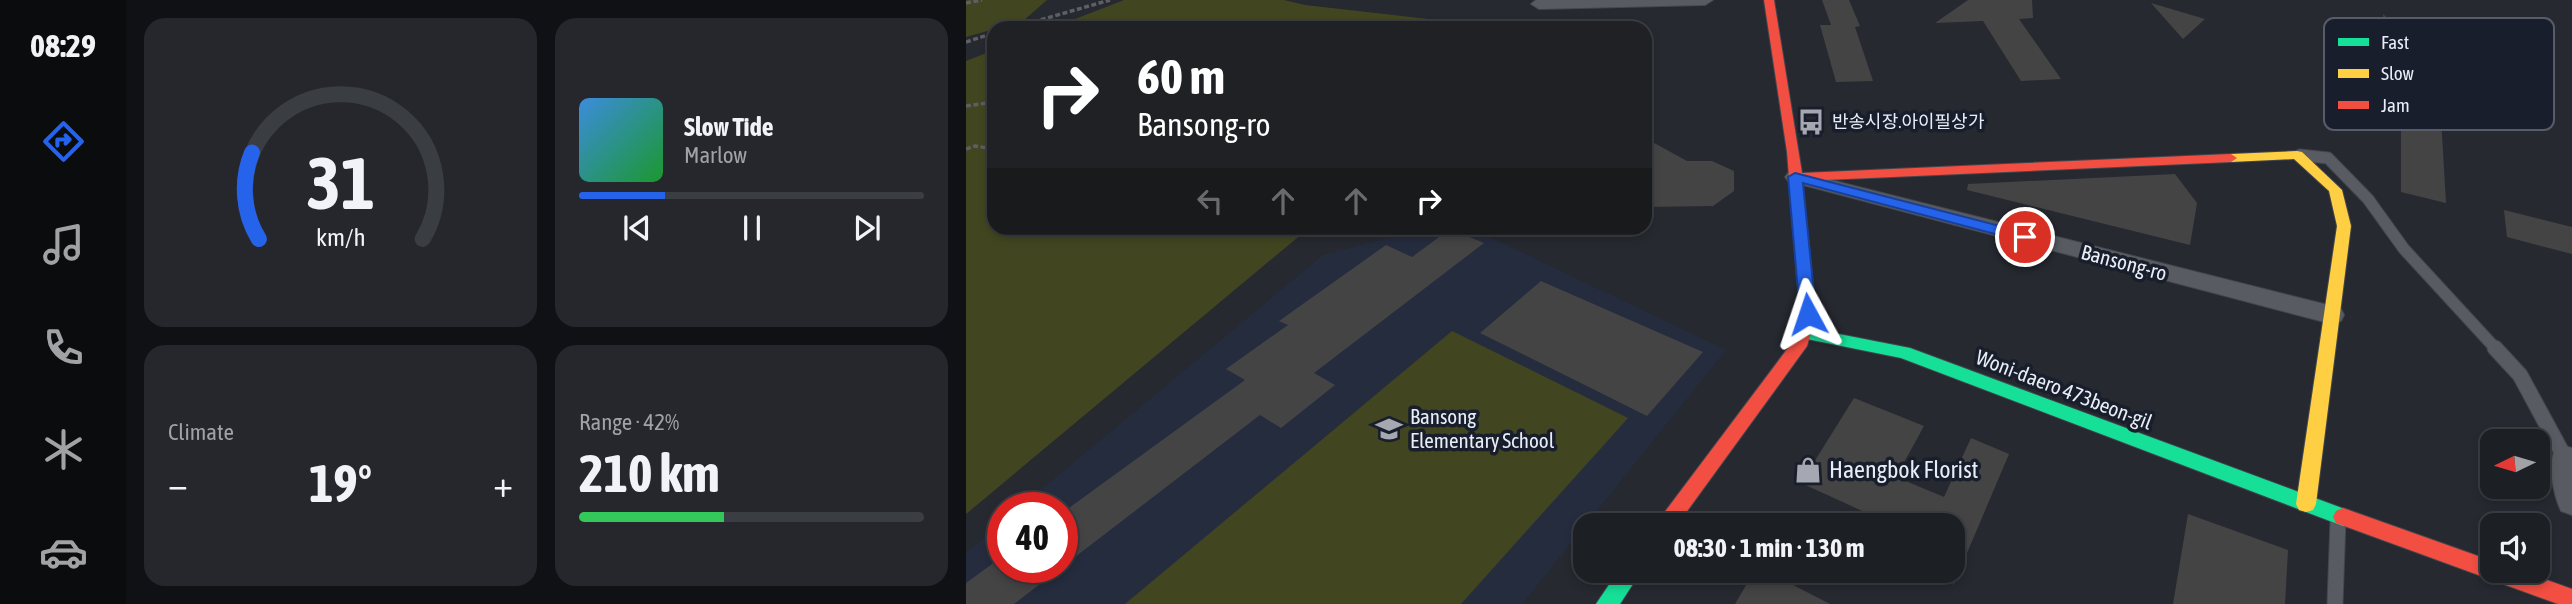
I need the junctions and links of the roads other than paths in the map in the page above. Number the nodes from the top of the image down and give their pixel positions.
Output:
1 (1705, 0) edge
2 (1769, 0) edge
3 (1539, 5) dead end
4 (2297, 155) junction
5 (1795, 177) junction
6 (2332, 315) junction
7 (1803, 333) junction
8 (2569, 459) edge
9 (2572, 502) edge
10 (2306, 504) junction
11 (1674, 513) edge
12 (2338, 516) junction
13 (1622, 583) edge
14 (2572, 599) edge
15 (1606, 604) edge
16 (2335, 604) edge

1 - 3 street
2 - 5 street
4 - 5 street
4 - 6 street
4 - 8 lane
5 - 6 street, Bansong-ro
5 - 7 street
6 - 10 street
7 - 10 street, Woni-daero 473beon-gil
7 - 11 street
8 - 9 street
10 - 12 street, Woni-daero 473beon-gil
12 - 14 street, Woni-daero 473beon-gil
12 - 16 lane
13 - 15 street

